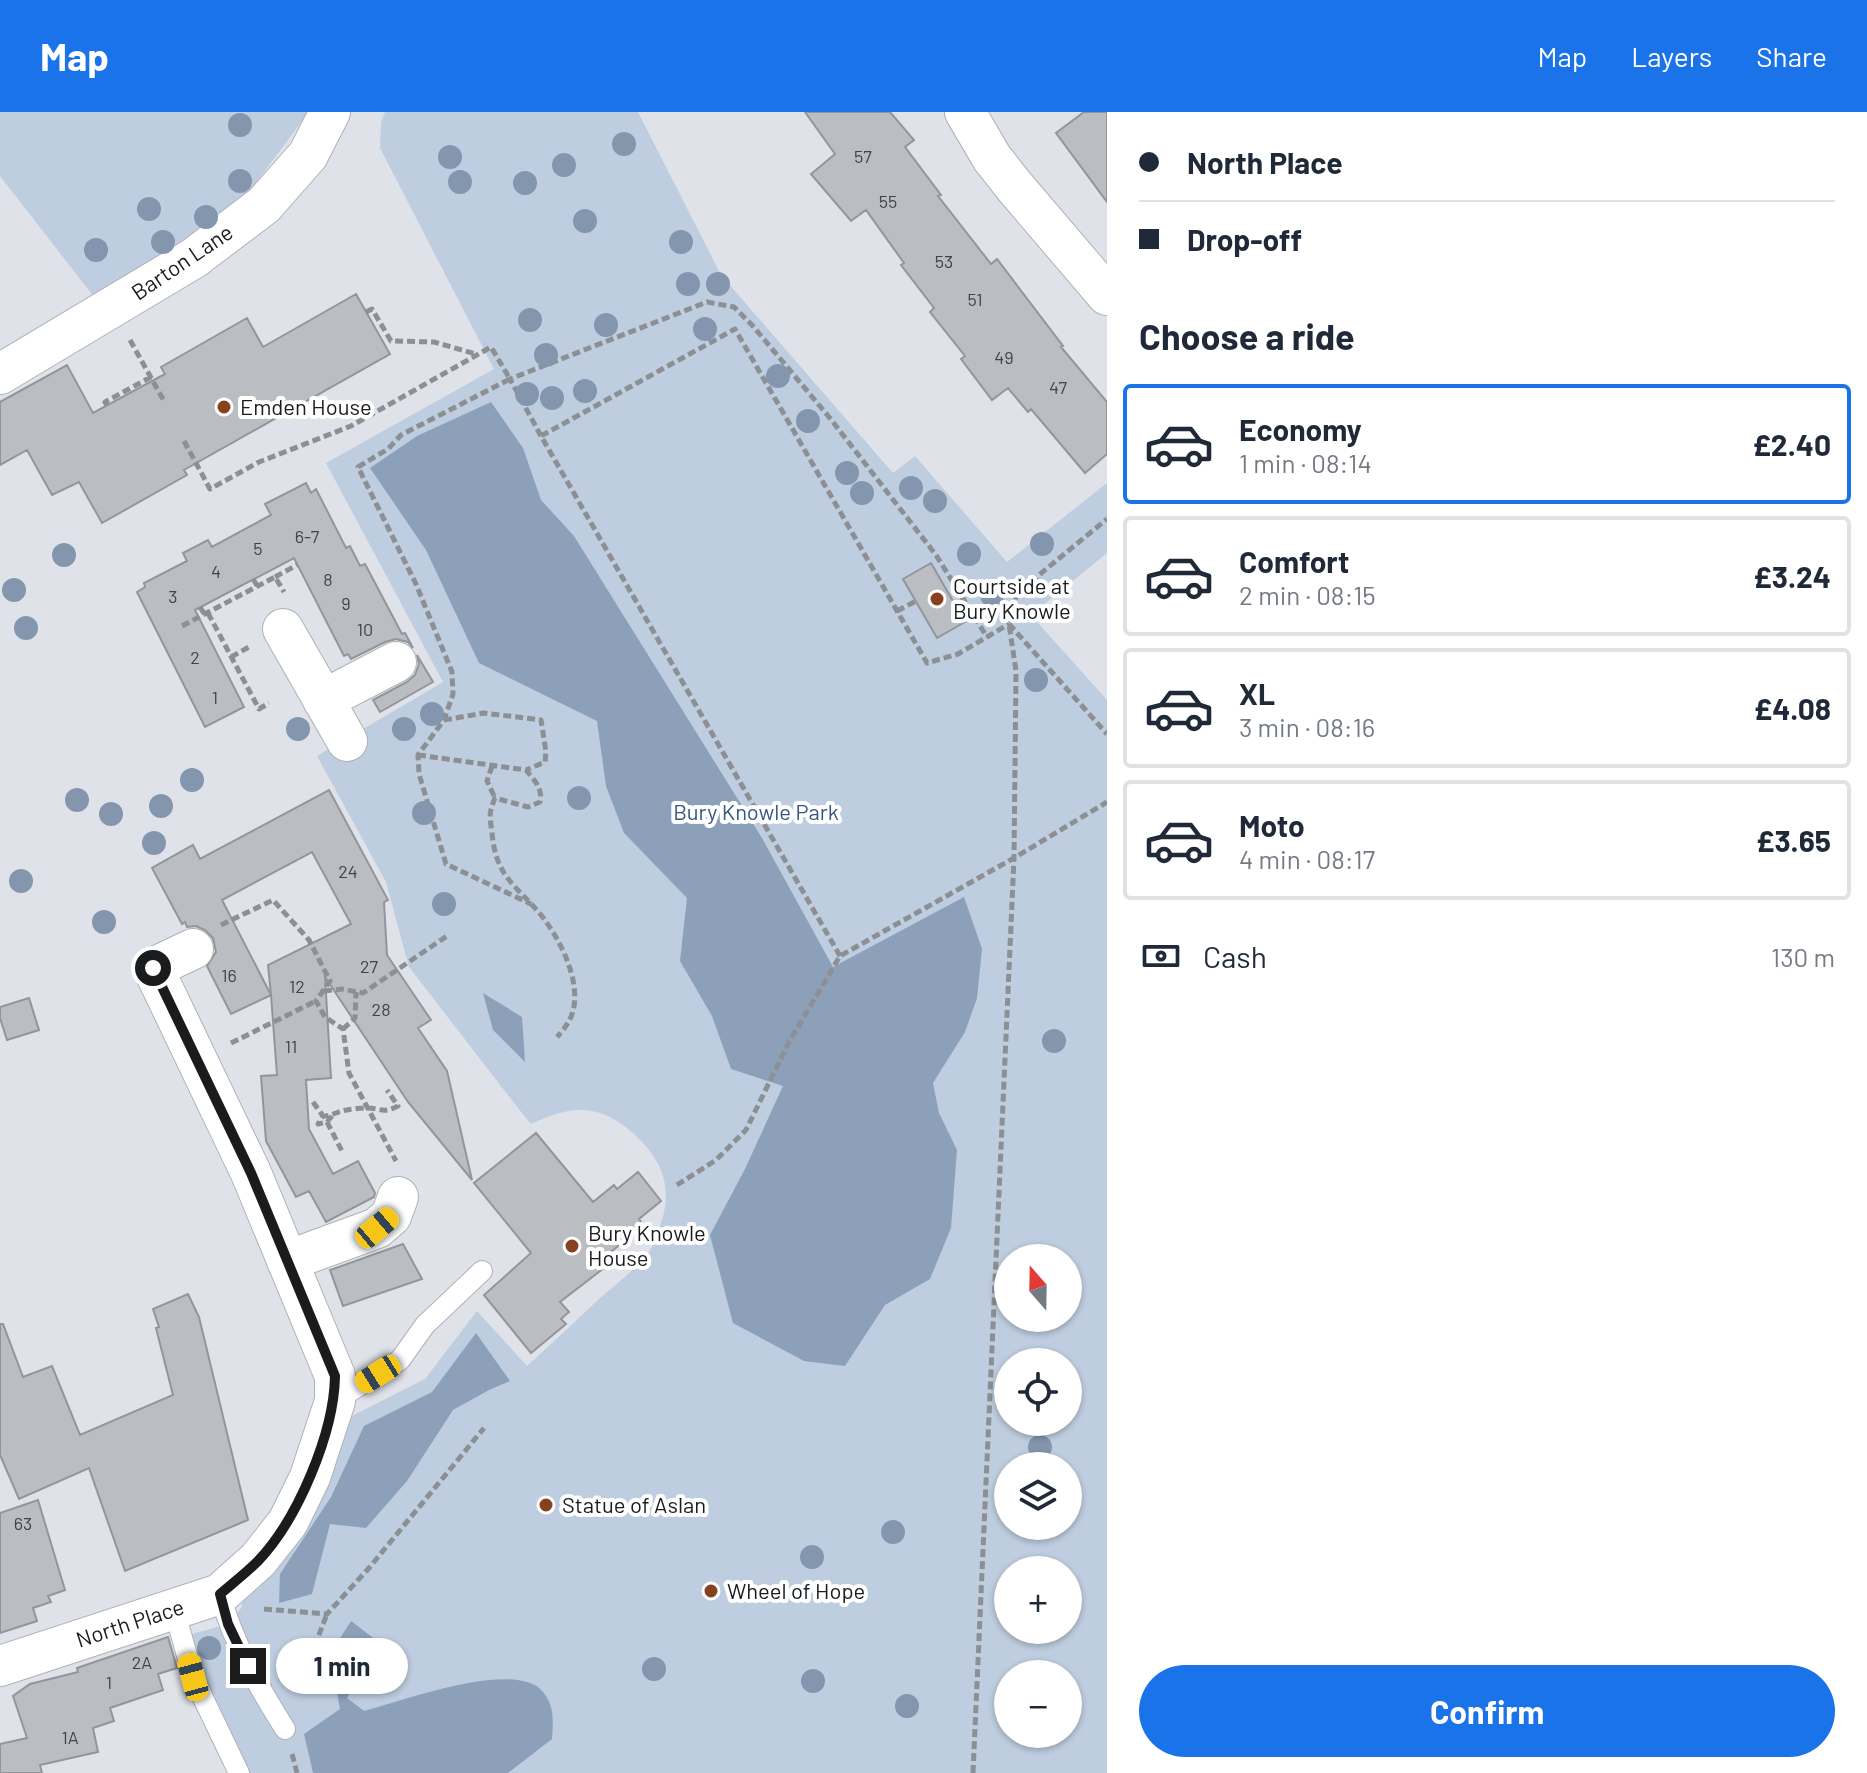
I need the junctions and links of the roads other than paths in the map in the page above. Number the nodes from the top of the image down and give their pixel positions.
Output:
1 (330, 112) edge
2 (965, 112) edge
3 (1107, 295) edge
4 (0, 374) edge
5 (283, 629) dead end
6 (396, 662) dead end
7 (323, 700) junction
8 (347, 741) dead end
9 (193, 949) road end
10 (398, 1197) road end
11 (287, 1261) junction
12 (482, 1271) dead end
13 (335, 1401) junction
14 (220, 1594) junction
15 (174, 1609) junction
16 (0, 1666) edge
17 (285, 1729) dead end
18 (239, 1773) edge

1 - 4 street, Barton Lane
2 - 3 street
5 - 7 street
6 - 7 street
7 - 8 street
9 - 11 street, North Place
10 - 11 street
11 - 13 street, North Place
12 - 13 lane
13 - 14 street, North Place
14 - 15 street, North Place
14 - 17 lane
15 - 16 street, North Place
15 - 18 lane

